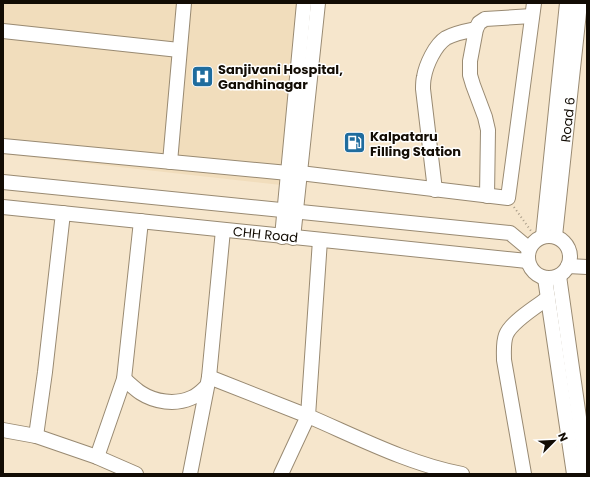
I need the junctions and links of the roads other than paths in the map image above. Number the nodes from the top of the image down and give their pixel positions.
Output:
1 (184, 3) edge
2 (304, 3) edge
3 (318, 3) edge
4 (567, 3) edge
5 (580, 3) edge
6 (533, 10) edge
7 (476, 29) junction
8 (3, 31) edge
9 (180, 50) junction
10 (299, 122) junction
11 (3, 146) edge
12 (170, 162) junction
13 (294, 173) junction
14 (3, 182) edge
15 (435, 190) junction
16 (487, 196) junction
17 (3, 207) edge
18 (290, 211) junction
19 (63, 213) junction
20 (141, 221) junction
21 (223, 230) junction
22 (287, 237) junction
23 (320, 240) junction
24 (538, 244) junction
25 (587, 267) edge
26 (557, 273) junction
27 (548, 298) junction
28 (124, 379) junction
29 (208, 382) junction
30 (308, 416) junction
31 (3, 430) edge
32 (36, 436) junction
33 (97, 457) junction
34 (136, 474) edge
35 (190, 474) edge
36 (281, 474) edge
37 (462, 474) edge
38 (524, 474) edge
39 (574, 474) edge
40 (587, 474) edge

1 - 9 street
2 - 10 street
3 - 10 street
4 - 24 street, Road 6
5 - 24 street, Road 6
6 - 7 street
6 - 16 street
7 - 15 street
7 - 16 street
8 - 9 street
9 - 12 street
10 - 13 street
11 - 12 street
12 - 13 street
13 - 15 street
13 - 18 street
14 - 18 street
15 - 16 street
17 - 19 street, CHH Road
18 - 22 street
18 - 24 street
19 - 20 street, CHH Road
19 - 32 street
20 - 21 street, CHH Road
20 - 28 street
21 - 22 street, CHH Road
21 - 29 street
22 - 23 street, CHH Road
23 - 24 street, CHH Road
23 - 30 street
24 - 26 street
24 - 26 street
25 - 26 street
26 - 27 street
26 - 40 street
27 - 38 street
27 - 39 street
28 - 29 street
28 - 33 street
29 - 30 street
29 - 35 street
30 - 36 street
30 - 37 street
31 - 32 street
32 - 33 street
33 - 34 street

